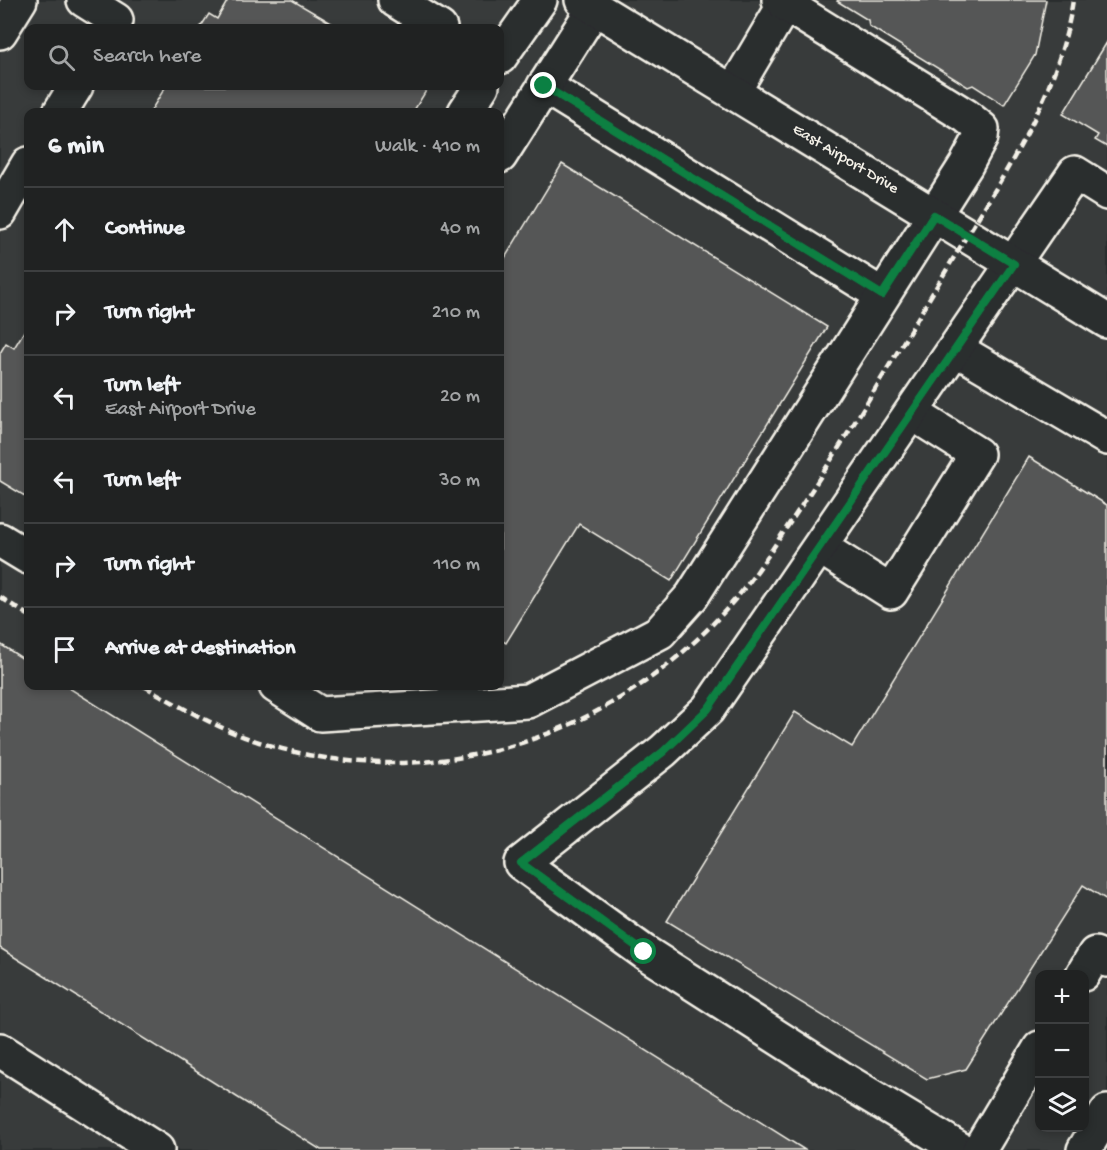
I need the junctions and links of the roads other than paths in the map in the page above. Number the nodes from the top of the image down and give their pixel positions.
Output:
1 (20, 0) edge
2 (84, 0) edge
3 (395, 0) edge
4 (540, 0) edge
5 (784, 1) edge
6 (588, 4) edge
7 (118, 16) edge
8 (434, 24) edge
9 (0, 32) edge
10 (504, 51) edge
11 (544, 86) junction
12 (74, 90) edge
13 (479, 90) edge
14 (733, 92) junction
15 (62, 108) edge
16 (468, 108) edge
17 (504, 150) edge
18 (24, 171) edge
19 (1107, 193) edge
20 (0, 212) edge
21 (934, 215) junction
22 (1014, 264) junction
23 (882, 295) junction
24 (1107, 321) edge
25 (956, 350) junction
26 (912, 413) junction
27 (1107, 438) edge
28 (0, 540) edge
29 (820, 547) junction
30 (24, 555) edge
31 (282, 690) edge
32 (1107, 960) edge
33 (1086, 970) edge
34 (0, 1050) edge
35 (1035, 1056) edge
36 (1107, 1112) edge
37 (157, 1150) edge
38 (961, 1150) edge
39 (979, 1150) edge
40 (1084, 1150) edge

1 - 9 main road
2 - 7 main road
3 - 8 main road
4 - 10 main road
5 - 14 main road
5 - 21 main road
6 - 11 main road
6 - 14 main road, East Airport Drive
11 - 17 main road
11 - 23 main road
12 - 15 main road
13 - 16 main road
14 - 21 main road, East Airport Drive
18 - 20 main road
19 - 22 main road
21 - 22 main road, East Airport Drive
21 - 23 main road
22 - 24 main road, East Airport Drive
22 - 25 main road
23 - 31 main road
25 - 26 main road
25 - 27 main road
26 - 29 main road
26 - 29 main road
28 - 30 main road
29 - 38 main road
32 - 33 main road
34 - 37 main road
35 - 39 main road
36 - 40 main road

